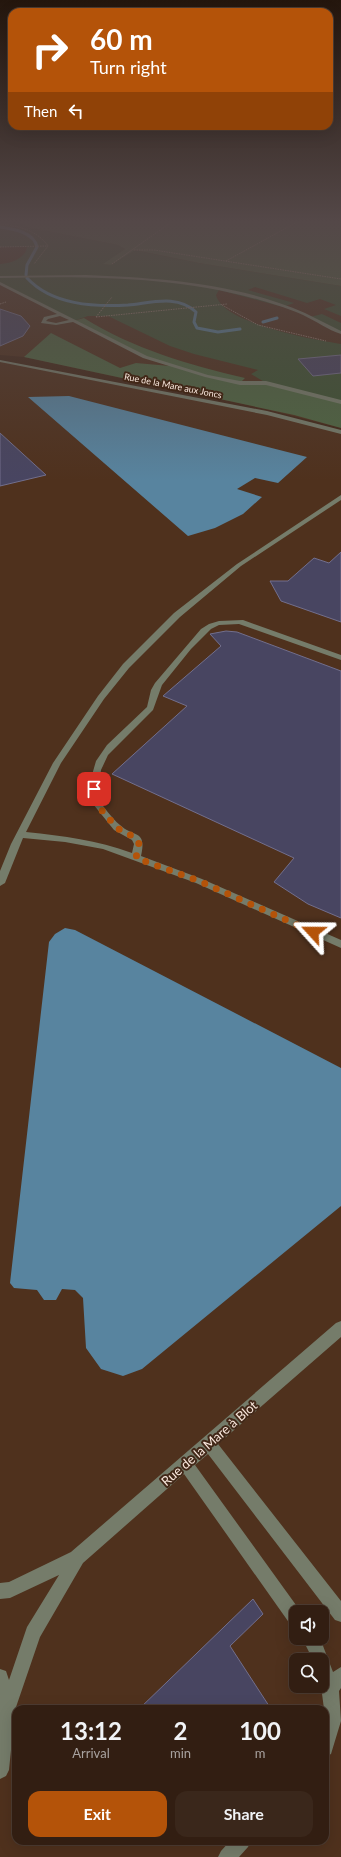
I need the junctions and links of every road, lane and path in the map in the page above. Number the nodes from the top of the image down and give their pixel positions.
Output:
1 (49, 308) edge
2 (103, 308) edge
3 (190, 308) edge
4 (227, 308) edge
5 (285, 308) edge
6 (61, 314) junction
7 (73, 321) junction
8 (341, 333) edge
9 (329, 342) dead end
10 (0, 361) edge
11 (341, 402) edge
12 (341, 432) edge
13 (341, 497) edge
14 (341, 658) edge
15 (20, 835) junction
16 (136, 858) junction
17 (0, 883) edge
18 (341, 944) edge
19 (341, 1328) edge
20 (209, 1444) junction
21 (186, 1464) junction
22 (77, 1558) junction
23 (0, 1591) edge
24 (289, 1608) edge
25 (341, 1614) edge
26 (341, 1675) edge
27 (0, 1677) edge
28 (329, 1685) edge
29 (330, 1688) junction
30 (7, 1710) junction
31 (329, 1734) edge
32 (0, 1770) edge
33 (238, 1845) edge
34 (227, 1857) edge

1 - 6 street
2 - 3 path
4 - 9 path
5 - 8 street
6 - 7 street
6 - 7 street
7 - 11 street
10 - 12 street, Rue de la Mare aux Joncs
13 - 15 street
14 - 16 street
15 - 16 street
15 - 17 street
16 - 18 street
19 - 20 street, Rue de la Mare à Blot
20 - 21 street, Rue de la Mare à Blot
20 - 25 street
21 - 22 street, Rue de la Mare à Blot
21 - 24 street
22 - 23 street, Rue de la Mare à Blot
22 - 30 street, Rue de la Mare à Blot
26 - 29 street
27 - 30 street
28 - 29 street
29 - 31 street
30 - 32 street
33 - 34 street

